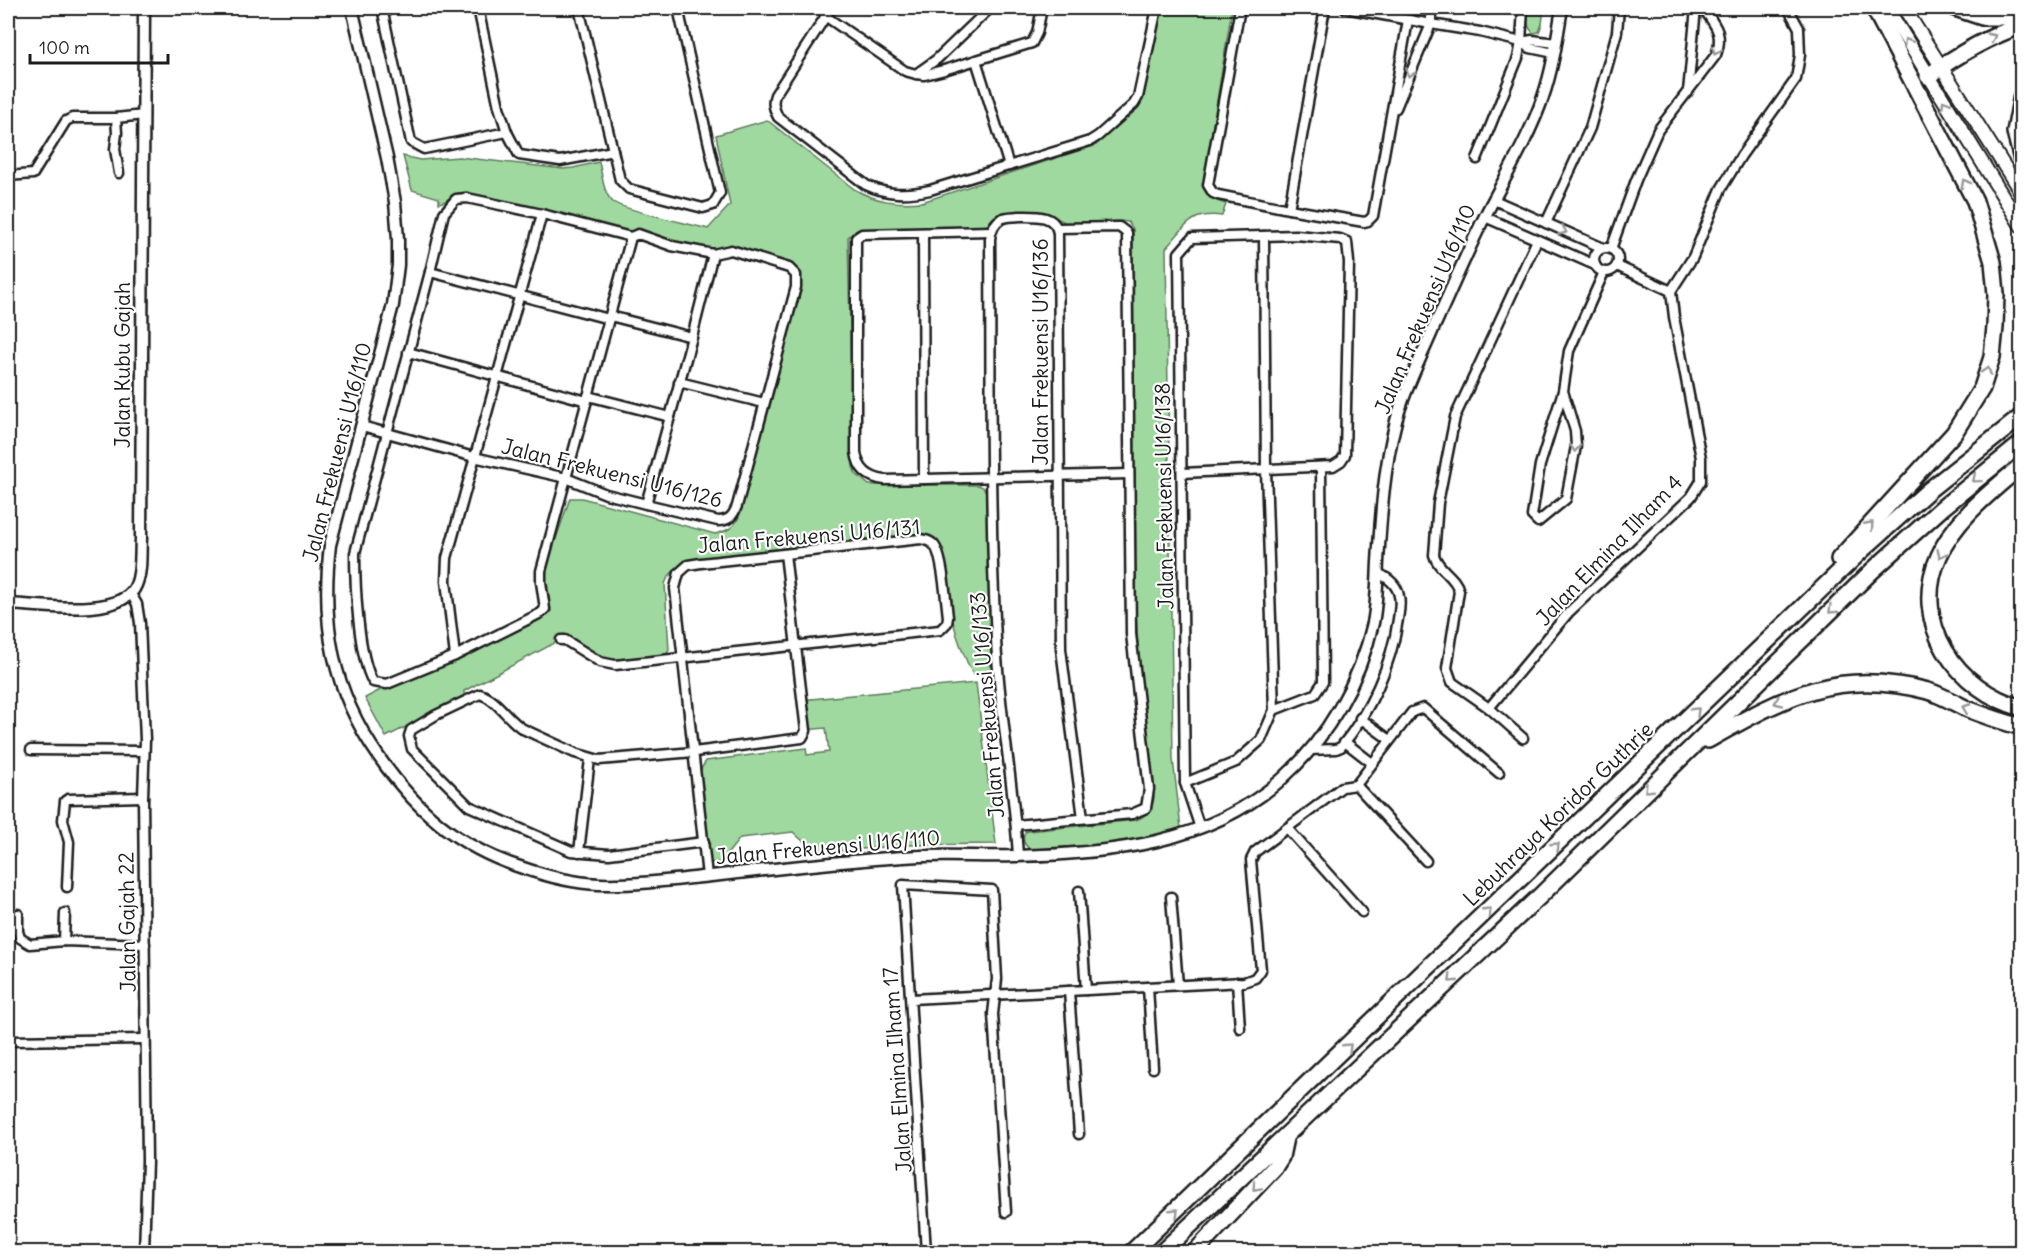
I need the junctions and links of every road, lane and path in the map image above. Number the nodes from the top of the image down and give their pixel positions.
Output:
1 (144, 8) edge
2 (352, 8) edge
3 (382, 8) edge
4 (478, 8) edge
5 (579, 8) edge
6 (678, 8) edge
7 (831, 8) edge
8 (990, 8) edge
9 (1042, 8) edge
10 (1157, 8) edge
11 (1240, 8) edge
12 (1325, 8) edge
13 (1345, 8) edge
14 (1431, 8) edge
15 (1523, 8) edge
16 (1562, 8) edge
17 (1619, 8) edge
18 (1696, 8) edge
19 (1702, 8) edge
20 (1788, 8) edge
21 (1874, 8) edge
22 (1887, 8) edge
23 (1904, 8) edge
24 (1955, 8) edge
25 (825, 16) junction
26 (2022, 17) edge
27 (1408, 20) junction
28 (1431, 24) junction
29 (2022, 25) edge
30 (1521, 42) junction
31 (1555, 48) junction
32 (976, 60) junction
33 (1941, 66) junction
34 (916, 74) junction
35 (1928, 76) junction
36 (1688, 93) junction
37 (2022, 95) edge
38 (144, 115) junction
39 (116, 118) junction
40 (1390, 123) junction
41 (507, 132) junction
42 (613, 151) junction
43 (1477, 159) dead end
44 (2022, 160) edge
45 (1009, 166) junction
46 (119, 173) dead end
47 (8, 176) edge
48 (2022, 194) edge
49 (1494, 200) junction
50 (1290, 209) junction
51 (542, 214) junction
52 (1485, 217) junction
53 (1545, 223) junction
54 (2022, 227) edge
55 (1058, 228) junction
56 (991, 231) junction
57 (923, 233) junction
58 (1264, 236) junction
59 (631, 237) junction
60 (1538, 240) junction
61 (1607, 248) junction
62 (713, 254) junction
63 (1595, 265) junction
64 (1617, 266) junction
65 (430, 272) junction
66 (1604, 272) junction
67 (1671, 291) junction
68 (520, 295) junction
69 (609, 317) junction
70 (692, 336) junction
71 (408, 352) junction
72 (497, 377) junction
73 (680, 382) junction
74 (1563, 391) junction
75 (588, 398) junction
76 (764, 403) junction
77 (2022, 416) edge
78 (670, 417) junction
79 (362, 426) junction
80 (387, 433) junction
81 (2022, 443) edge
82 (474, 457) junction
83 (2022, 465) edge
84 (1322, 467) junction
85 (1266, 469) junction
86 (1182, 473) junction
87 (1129, 474) junction
88 (1059, 476) junction
89 (566, 478) junction
90 (992, 478) junction
91 (924, 479) junction
92 (646, 504) junction
93 (785, 554) junction
94 (1377, 573) junction
95 (131, 594) junction
96 (8, 604) edge
97 (561, 640) dead end
98 (796, 646) junction
99 (455, 656) junction
100 (683, 658) junction
101 (1732, 677) junction
102 (1489, 708) junction
103 (2022, 708) edge
104 (1274, 710) junction
105 (1360, 718) junction
106 (2022, 727) edge
107 (1523, 738) dead end
108 (1390, 740) junction
109 (1345, 742) junction
110 (32, 750) dead end
111 (1310, 750) junction
112 (1689, 750) junction
113 (144, 751) junction
114 (694, 752) junction
115 (590, 759) junction
116 (1372, 763) junction
117 (1498, 773) dead end
118 (1185, 783) junction
119 (1356, 785) junction
120 (143, 797) junction
121 (1083, 818) junction
122 (1016, 825) junction
123 (1200, 828) junction
124 (1287, 828) junction
125 (704, 842) junction
126 (579, 852) junction
127 (1018, 856) junction
128 (1426, 861) dead end
129 (707, 876) junction
130 (67, 887) dead end
131 (1079, 891) dead end
132 (1171, 897) dead end
133 (1362, 912) dead end
134 (65, 913) dead end
135 (18, 914) dead end
136 (64, 941) junction
137 (145, 944) junction
138 (1237, 982) junction
139 (1178, 985) junction
140 (1148, 987) junction
141 (1086, 990) junction
142 (1069, 991) junction
143 (995, 995) junction
144 (910, 999) junction
145 (1240, 1028) dead end
146 (145, 1039) junction
147 (8, 1041) edge
148 (1153, 1068) dead end
149 (1079, 1134) dead end
150 (1285, 1138) junction
151 (1006, 1212) dead end
152 (144, 1252) edge
153 (926, 1252) edge
154 (1132, 1252) edge
155 (1162, 1252) edge
156 (1195, 1252) edge

1 - 38 street, Jalan Kubu Gajah
2 - 79 street, Jalan Frekuensi U16/110
3 - 41 street
4 - 41 street
5 - 42 street
6 - 42 street
7 - 25 street
8 - 34 street
9 - 32 street
10 - 45 street
11 - 50 street
12 - 50 street
13 - 27 street
14 - 28 street
15 - 30 street
16 - 31 street, Jalan Frekuensi U16/110
17 - 53 street
18 - 36 street
19 -> 36 street
20 - 67 street
101 -> 21 highway
35 -> 22 main road
23 - 33 main road
24 - 26 highway
25 - 34 street
25 - 45 street
27 - 28 street
27 - 40 street
28 - 30 street
28 -> 40 street
33 -> 29 highway
30 - 31 street
30 - 43 street
31 - 49 street, Jalan Frekuensi U16/110
32 - 34 street
32 - 45 street
33 - 35 highway
33 - 48 main road
54 -> 35 main road
36 - 61 street
37 - 44 highway
38 - 39 street
38 - 95 street, Jalan Kubu Gajah
39 - 46 street
39 - 47 street
40 - 50 street
41 - 42 street
49 - 52 street, Jalan Frekuensi U16/110
49 - 53 street
51 - 59 street
51 - 65 street
51 - 68 street
52 - 60 street
52 - 94 street, Jalan Frekuensi U16/110
53 -> 61 street
55 - 56 street, Jalan Frekuensi U16/136
55 - 87 street
55 - 88 street, Jalan Frekuensi U16/136
56 - 57 street
56 - 90 street
57 - 91 street
57 - 91 street
58 - 84 street, Jalan Frekuensi U16/138
58 - 85 street
58 - 86 street, Jalan Frekuensi U16/138
59 - 62 street
59 - 69 street
60 - 63 street
60 - 102 street
61 - 63 street
61 - 64 street
62 - 70 street
62 - 76 street, Jalan Frekuensi U16/126
63 - 66 street
64 - 66 street
64 - 67 street
65 - 68 street
65 - 71 street
66 - 74 street
67 - 102 street, Jalan Elmina Ilham 4
68 - 69 street
68 - 72 street
69 - 70 street
69 - 75 street
70 - 73 street
71 - 72 street
71 - 80 street
72 - 75 street
72 - 82 street
73 - 76 street
73 - 78 street
74 -> 74 street
75 - 78 street
75 - 89 street
76 - 92 street, Jalan Frekuensi U16/126
77 - 101 highway, Lebuhraya Koridor Guthrie
78 - 92 street
79 - 80 street, Jalan Frekuensi U16/126
79 - 129 street, Jalan Frekuensi U16/110
80 - 82 street, Jalan Frekuensi U16/126
80 - 99 street
81 -> 112 highway
82 - 89 street, Jalan Frekuensi U16/126
82 - 99 street
83 -> 103 highway
84 - 85 street
84 - 104 street
85 - 86 street
85 - 104 street
86 - 118 street, Jalan Frekuensi U16/138
87 - 88 street
87 - 121 street
88 - 90 street
88 - 121 street, Jalan Frekuensi U16/136
89 - 92 street, Jalan Frekuensi U16/126
89 - 99 street
90 - 91 street
90 - 122 street, Jalan Frekuensi U16/133
93 - 98 street
93 - 98 street, Jalan Frekuensi U16/131
93 - 100 street, Jalan Frekuensi U16/131
94 - 105 street
94 - 111 street, Jalan Frekuensi U16/110
95 - 96 street
95 - 113 street, Jalan Gajah 22
97 - 100 street
98 - 100 street, Jalan Frekuensi U16/131
98 - 114 street
100 - 114 street, Jalan Frekuensi U16/131
154 -> 101 highway, Lebuhraya Koridor Guthrie
102 - 107 street
104 - 118 street
105 - 108 street
105 - 109 street
106 -> 112 highway
108 - 116 street
108 - 117 street
109 - 111 street
109 - 116 street
110 - 113 street
111 - 123 street, Jalan Frekuensi U16/110
112 -> 150 highway
113 - 120 street, Jalan Gajah 22
114 - 115 street
114 - 125 street, Jalan Frekuensi U16/131
115 - 126 street
115 - 126 street
116 - 119 street
118 - 123 street, Jalan Frekuensi U16/138
119 - 124 street
119 - 128 street
120 - 130 street
120 - 137 street, Jalan Gajah 22
121 - 122 street
122 - 127 street, Jalan Frekuensi U16/133
123 - 127 street, Jalan Frekuensi U16/110
124 - 133 street
124 - 138 street
125 - 126 street
125 - 129 street, Jalan Frekuensi U16/131
127 - 129 street, Jalan Frekuensi U16/110
131 - 141 street
132 - 139 street
134 - 136 street
135 - 136 street
136 - 137 street
137 - 146 street, Jalan Gajah 22
138 - 139 street
138 - 145 street
139 - 140 street
140 - 141 street
140 - 148 street
141 - 142 street
142 - 143 street
142 - 149 street
143 - 144 street
143 - 144 street, Jalan Elmina Ilham 17
143 - 151 street
144 - 153 street, Jalan Elmina Ilham 17
146 - 147 street
146 - 152 street, Jalan Gajah 22
150 - 155 highway
150 -> 156 highway

